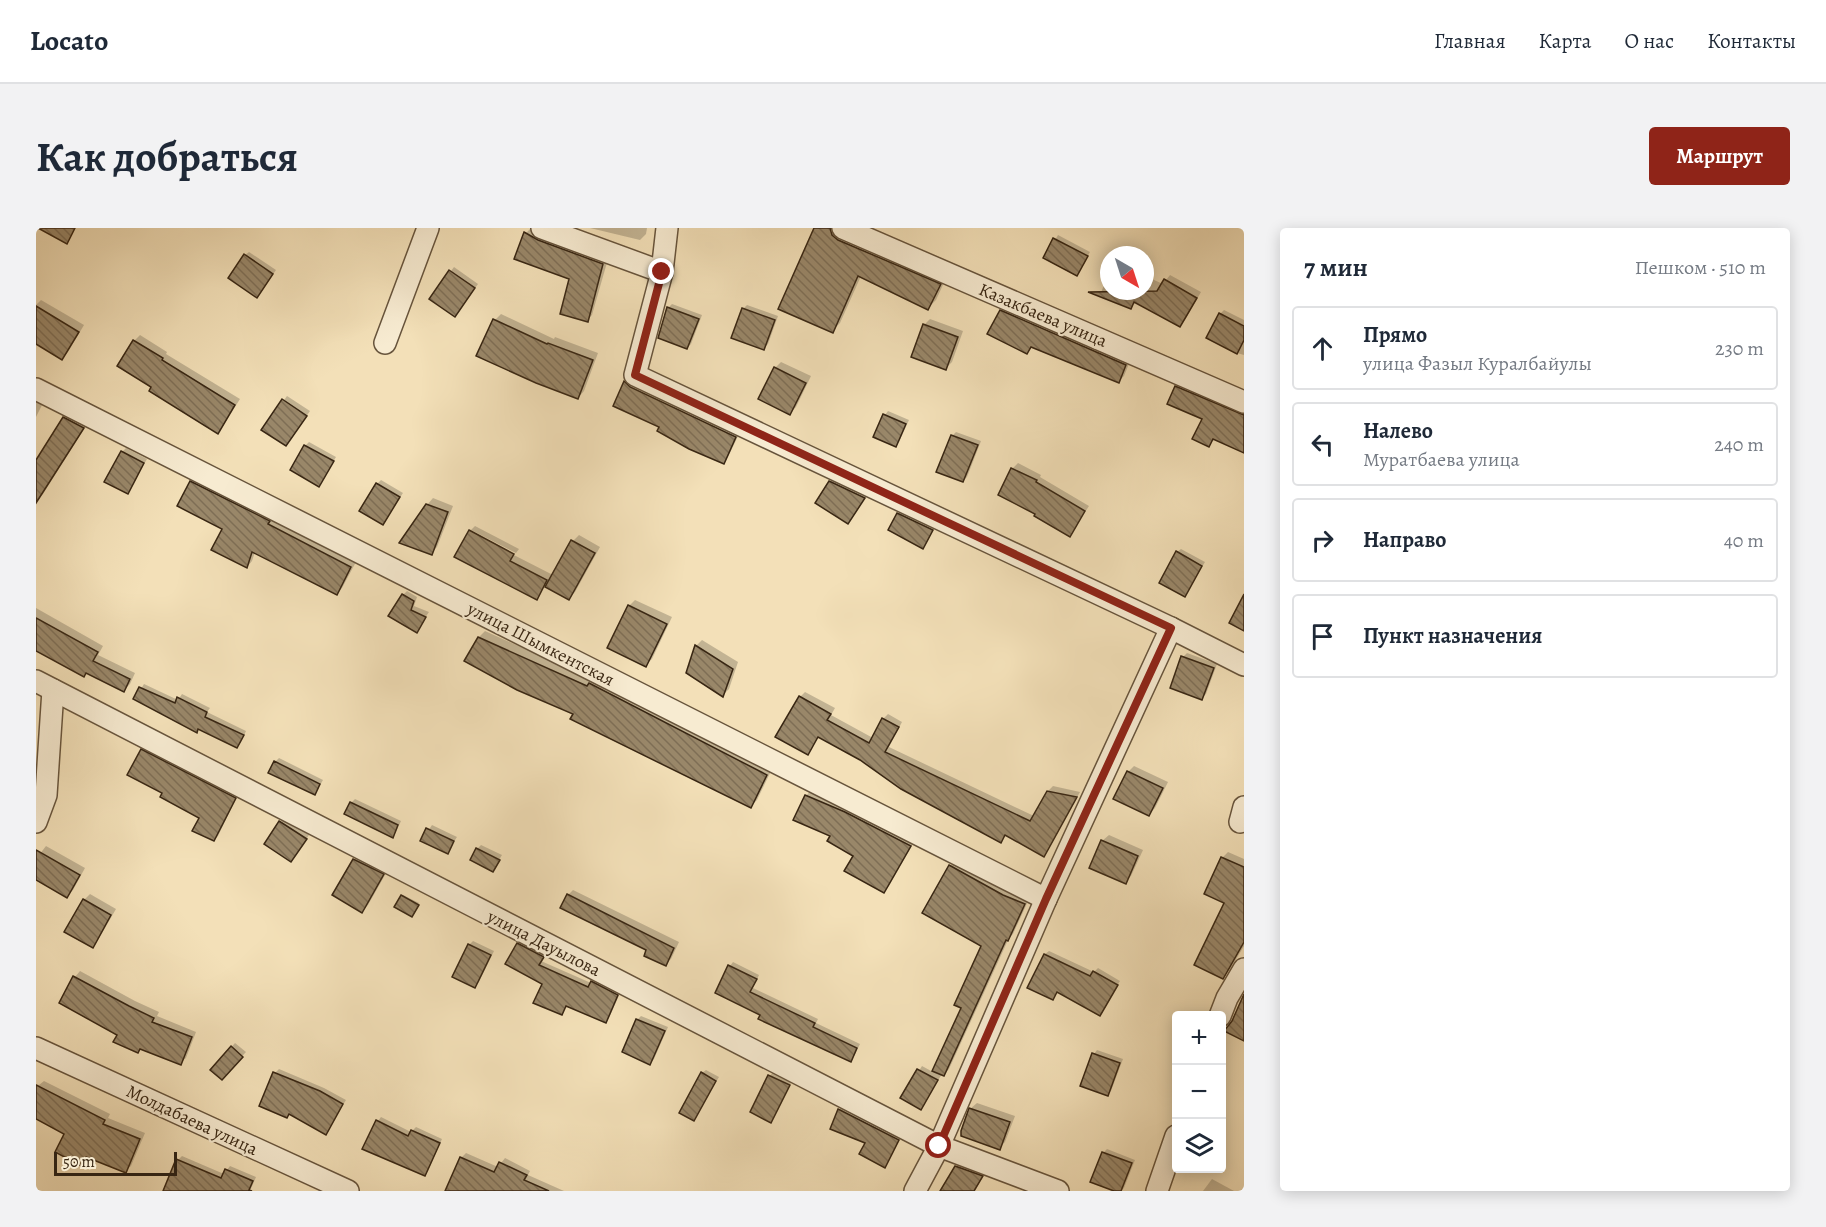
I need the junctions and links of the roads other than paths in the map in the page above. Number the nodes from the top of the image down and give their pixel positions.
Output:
1 (428, 228) edge
2 (542, 228) edge
3 (667, 228) edge
4 (843, 228) edge
5 (662, 272) junction
6 (386, 343) dead end
7 (36, 389) edge
8 (1244, 402) edge
9 (1171, 628) junction
10 (1244, 665) edge
11 (45, 686) edge
12 (36, 822) edge
13 (1046, 899) junction
14 (1244, 969) edge
15 (1222, 1011) edge
16 (36, 1048) edge
17 (939, 1146) junction
18 (1172, 1147) edge
19 (348, 1191) edge
20 (915, 1191) edge
21 (1058, 1191) edge
22 (1156, 1191) edge

1 - 6 street
2 - 5 street
3 - 5 street
4 - 8 street, Казакбаева улица
5 - 9 street
7 - 13 street, улица Шымкентская
9 - 10 street
9 - 13 street
11 - 12 street
11 - 17 street, улица Дауылова
13 - 17 street
14 - 15 street
16 - 19 street, Молдабаева улица
17 - 20 street
17 - 21 street, улица Дауылова
18 - 22 street

